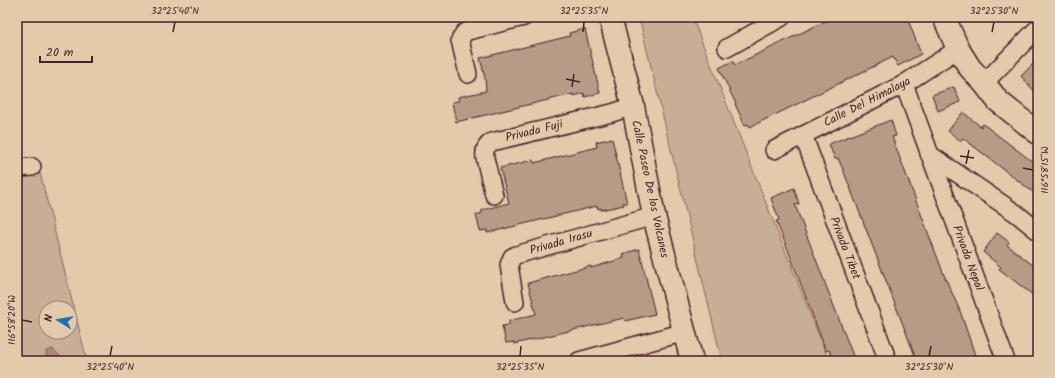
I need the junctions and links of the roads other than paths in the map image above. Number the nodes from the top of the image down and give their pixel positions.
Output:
1 (524, 17) edge
2 (610, 17) edge
3 (782, 17) edge
4 (944, 17) edge
5 (1038, 28) edge
6 (727, 48) dead end
7 (958, 49) junction
8 (468, 74) dead end
9 (984, 83) junction
10 (904, 84) junction
11 (632, 106) junction
12 (1038, 133) edge
13 (802, 135) junction
14 (774, 150) dead end
15 (929, 154) junction
16 (494, 196) dead end
17 (654, 216) junction
18 (1038, 231) edge
19 (515, 302) dead end
20 (685, 332) junction
21 (579, 361) edge
22 (692, 361) edge
23 (888, 361) edge
24 (1006, 361) edge

1 - 8 street
2 - 11 street, Calle Paseo De los Volcanes
3 - 6 street
4 - 7 street
5 - 9 street
7 - 9 street
7 - 10 street, Calle Del Himalaya
9 - 12 street
10 - 13 street, Calle Del Himalaya
10 - 15 street, Privada Nepal
11 - 16 street, Privada Fuji
11 - 17 street, Calle Paseo De los Volcanes
13 - 14 street, Calle Del Himalaya
13 - 23 street, Privada Tibet
15 - 18 street
15 - 24 street, Privada Nepal
17 - 19 street, Privada Irasu
17 - 20 street, Calle Paseo De los Volcanes
20 - 21 street
20 - 22 street, Calle Paseo De los Volcanes

